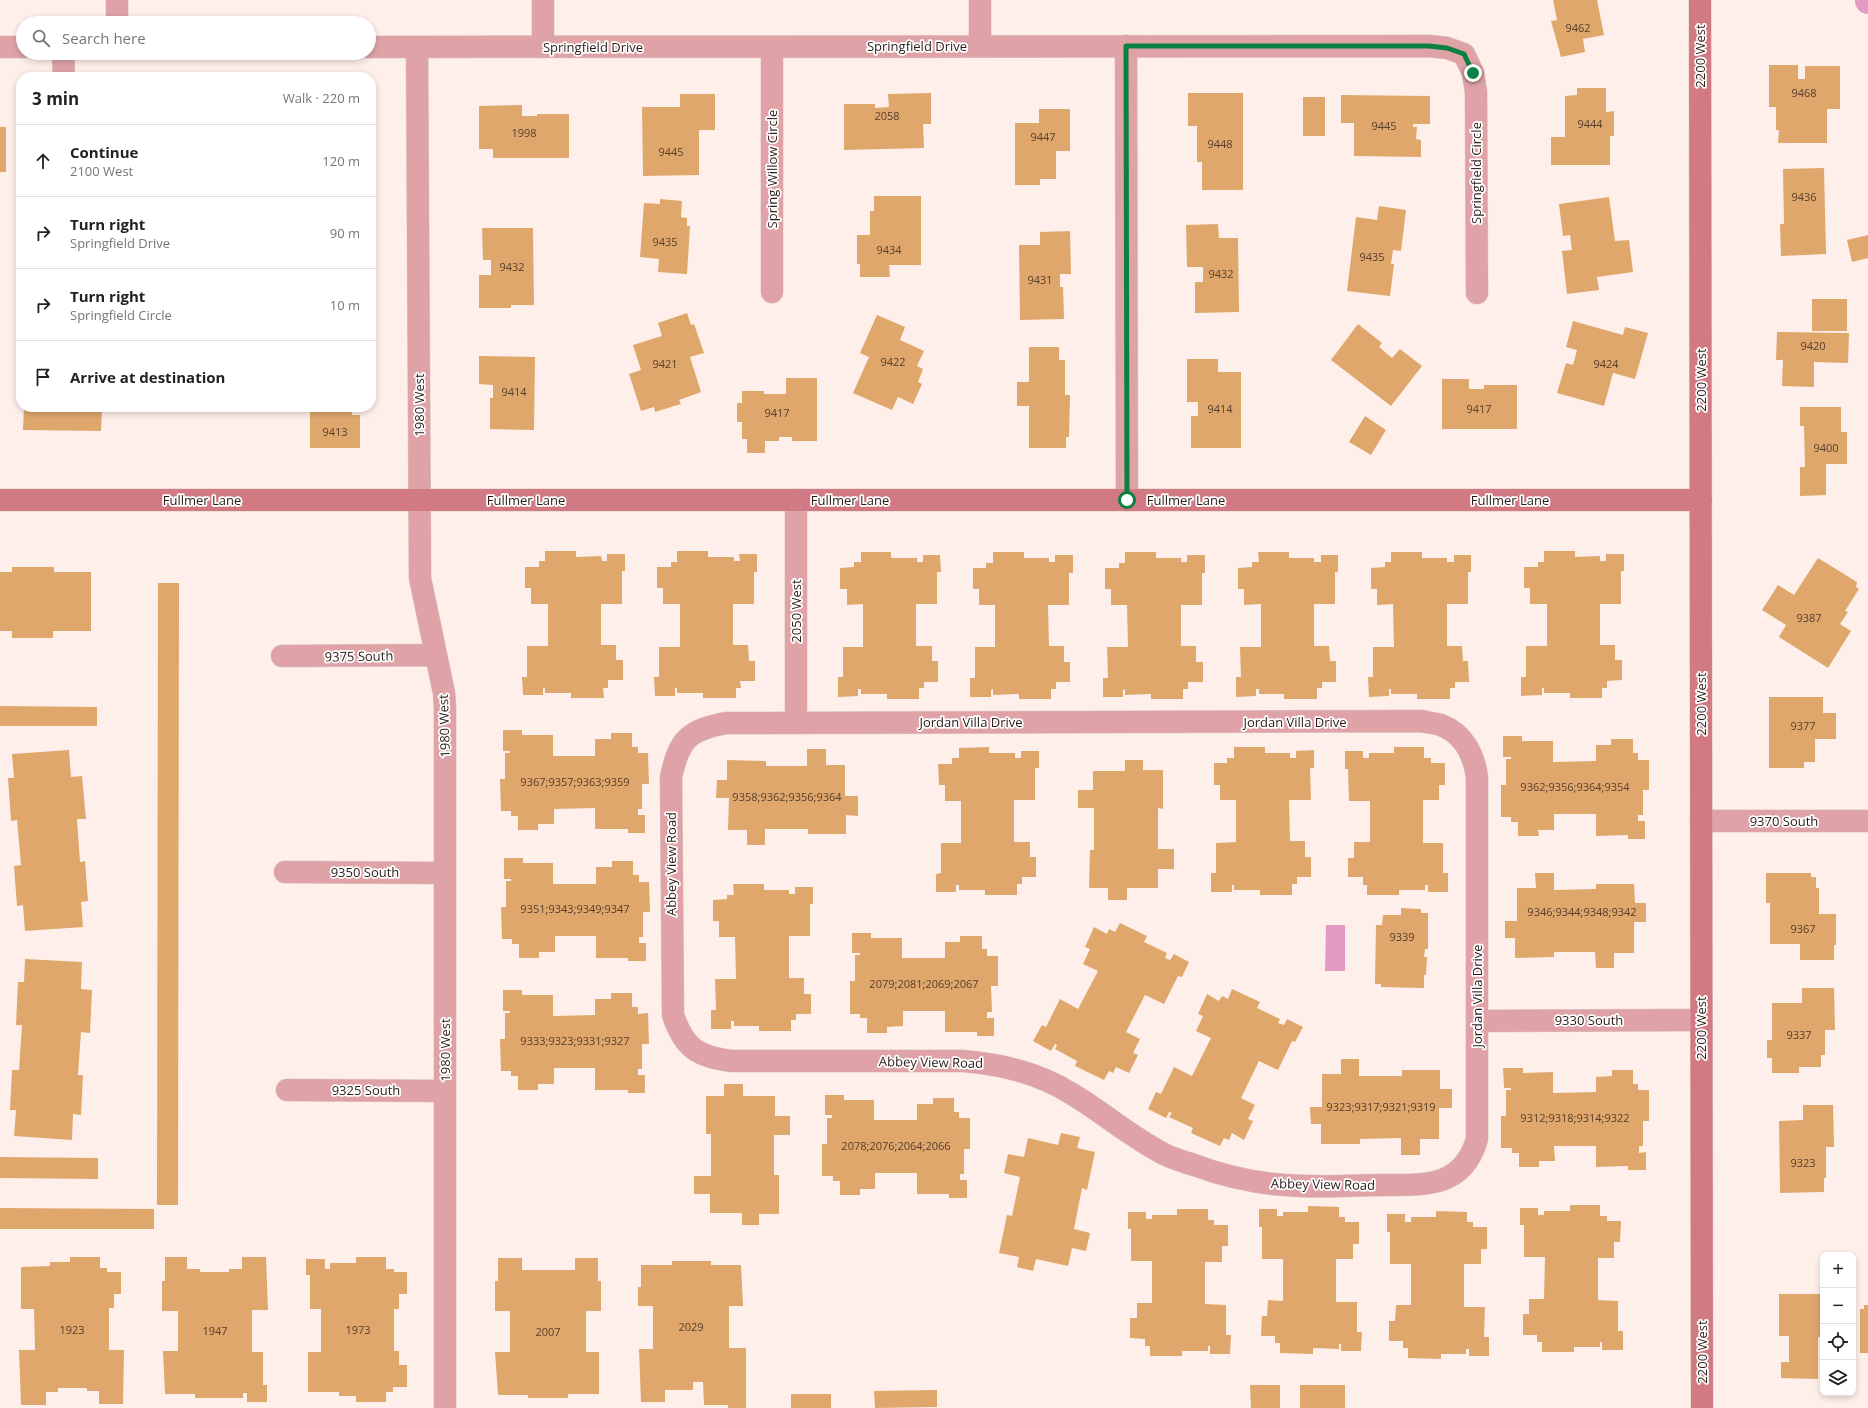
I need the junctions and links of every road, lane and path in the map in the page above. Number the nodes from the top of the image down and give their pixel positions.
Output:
1 (117, 0) edge
2 (543, 0) edge
3 (980, 0) edge
4 (1700, 0) edge
5 (117, 16) edge
6 (980, 46) junction
7 (1126, 46) junction
8 (0, 47) edge
9 (16, 47) edge
10 (376, 47) edge
11 (418, 47) junction
12 (543, 47) junction
13 (772, 47) junction
14 (1464, 54) joint
15 (63, 60) edge
16 (64, 72) edge
17 (772, 292) dead end
18 (1477, 293) dead end
19 (0, 500) edge
20 (419, 500) junction
21 (796, 500) junction
22 (1127, 500) junction
23 (1701, 500) junction
24 (436, 655) junction
25 (282, 656) dead end
26 (796, 723) junction
27 (694, 732) joint
28 (1701, 821) junction
29 (1868, 821) edge
30 (285, 872) dead end
31 (445, 873) junction
32 (1701, 1020) junction
33 (1477, 1021) junction
34 (287, 1090) dead end
35 (445, 1091) junction
36 (1467, 1164) joint
37 (445, 1408) edge
38 (1702, 1408) edge

1 - 5 street
2 - 12 street
3 - 6 street
4 - 23 street, 2200 West
6 - 7 street, Springfield Drive
6 - 13 street, Springfield Drive
7 - 14 street, Springfield Drive
7 - 22 street
8 - 9 street
10 - 11 street, Springfield Drive
11 - 12 street, Springfield Drive
11 - 20 street, 1980 West
12 - 13 street, Springfield Drive
13 - 17 street, Spring Willow Circle
14 - 18 street, Springfield Circle
15 - 16 street
19 - 20 street, Fullmer Lane
20 - 21 street, Fullmer Lane
20 - 24 street, 1980 West
21 - 22 street, Fullmer Lane
21 - 26 street, 2050 West
22 - 23 street, Fullmer Lane
23 - 28 street, 2200 West
24 - 25 street, 9375 South
24 - 31 street, 1980 West
26 - 27 street, Jordan Villa Drive
26 - 33 street, Jordan Villa Drive
27 - 36 street, Abbey View Road
28 - 29 street, 9370 South
28 - 32 street, 2200 West
30 - 31 street, 9350 South
31 - 35 street, 1980 West
32 - 33 street, 9330 South
32 - 38 street, 2200 West
33 - 36 street, Jordan Villa Drive
34 - 35 street, 9325 South
35 - 37 street, 1980 West

